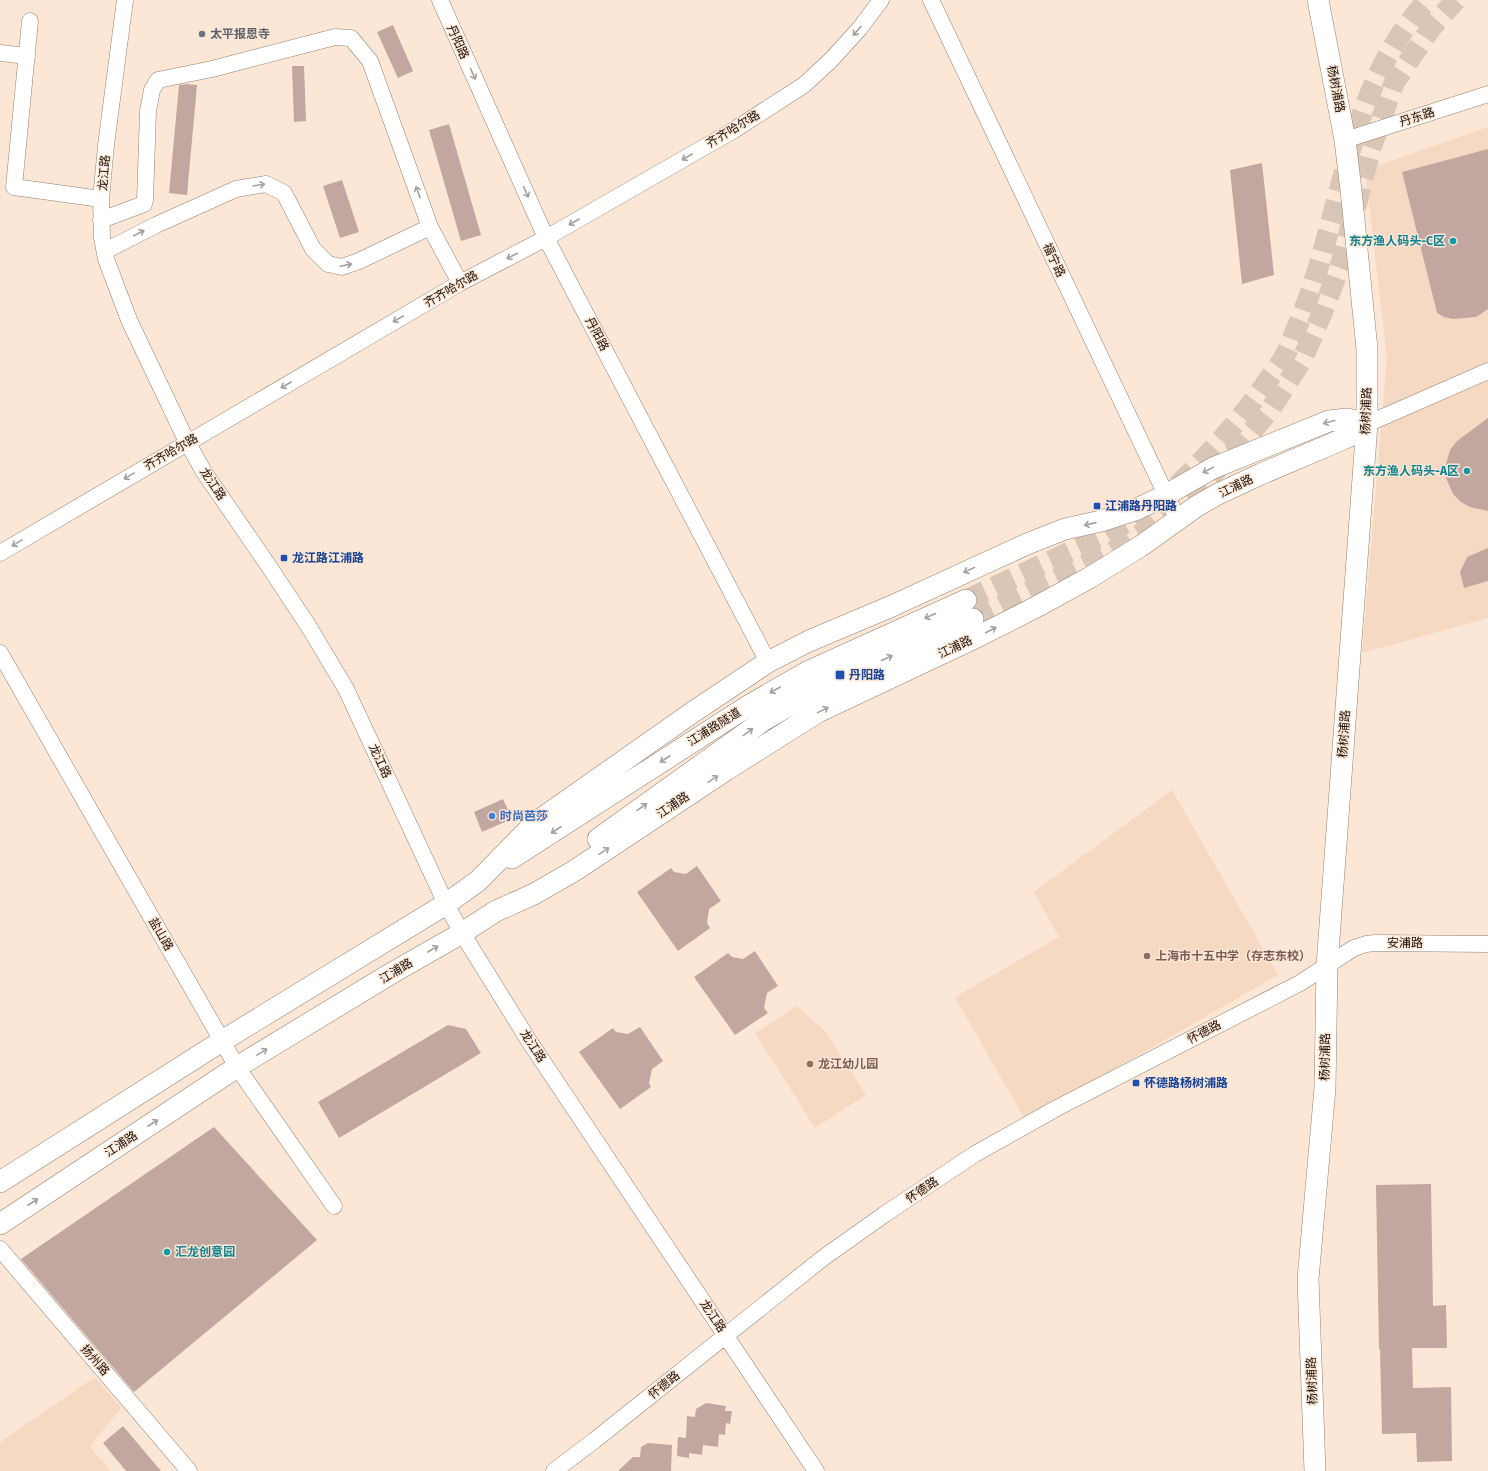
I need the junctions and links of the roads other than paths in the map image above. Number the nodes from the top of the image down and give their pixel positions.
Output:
1 (125, 0) edge
2 (440, 0) edge
3 (881, 0) edge
4 (930, 0) edge
5 (1318, 0) edge
6 (30, 21) dead end
7 (0, 53) edge
8 (27, 56) junction
9 (1488, 94) edge
10 (1345, 140) junction
11 (101, 199) junction
12 (101, 220) junction
13 (430, 227) junction
14 (546, 238) junction
15 (105, 251) junction
16 (460, 283) junction
17 (1488, 371) edge
18 (1367, 424) junction
19 (187, 442) junction
20 (1166, 495) junction
21 (1178, 520) junction
22 (0, 553) edge
23 (0, 653) edge
24 (768, 662) junction
25 (478, 881) junction
26 (446, 904) junction
27 (496, 911) junction
28 (462, 933) junction
29 (1488, 944) edge
30 (1327, 966) junction
31 (222, 1041) junction
32 (237, 1067) junction
33 (0, 1182) edge
34 (334, 1206) dead end
35 (0, 1224) edge
36 (0, 1249) edge
37 (726, 1336) junction
38 (189, 1471) edge
39 (554, 1471) edge
40 (816, 1471) edge
41 (1315, 1471) edge

1 - 11 street, 龙江路
2 -> 14 street, 丹阳路
3 -> 14 street, 齐齐哈尔路
4 - 20 street, 福宁路
5 - 10 main road, 杨树浦路
6 - 8 street
7 - 8 street
8 - 11 street
9 - 10 street, 丹东路
10 - 18 main road, 杨树浦路
11 - 12 street, 龙江路
13 -> 12 street
12 - 15 street, 龙江路
15 -> 13 street
13 - 16 street
14 -> 16 street, 齐齐哈尔路
14 - 24 street, 丹阳路
15 - 19 street, 龙江路
16 -> 19 street, 齐齐哈尔路
17 - 18 street, 江浦路
18 -> 20 main road, 江浦路
18 - 21 main road, 江浦路
18 - 30 main road, 杨树浦路
19 -> 22 street, 齐齐哈尔路
19 - 26 street, 龙江路
20 - 21 street, 福宁路
20 -> 24 main road, 江浦路
27 -> 21 main road, 江浦路
23 - 31 street, 盐山路
24 - 25 main road, 江浦路
25 - 26 main road, 江浦路
27 -> 25 main road, 江浦路隧道
26 - 28 street, 龙江路
26 - 31 main road, 江浦路
27 - 28 main road, 江浦路
32 -> 28 main road, 江浦路
28 - 37 street, 龙江路
29 - 30 street, 安浦路
30 - 37 street, 怀德路
30 - 41 main road, 杨树浦路
31 - 32 street, 盐山路
31 - 33 main road, 江浦路
32 - 34 street, 盐山路
35 -> 32 main road, 江浦路
36 - 38 street, 扬州路
37 - 39 street, 怀德路
37 - 40 street, 龙江路

